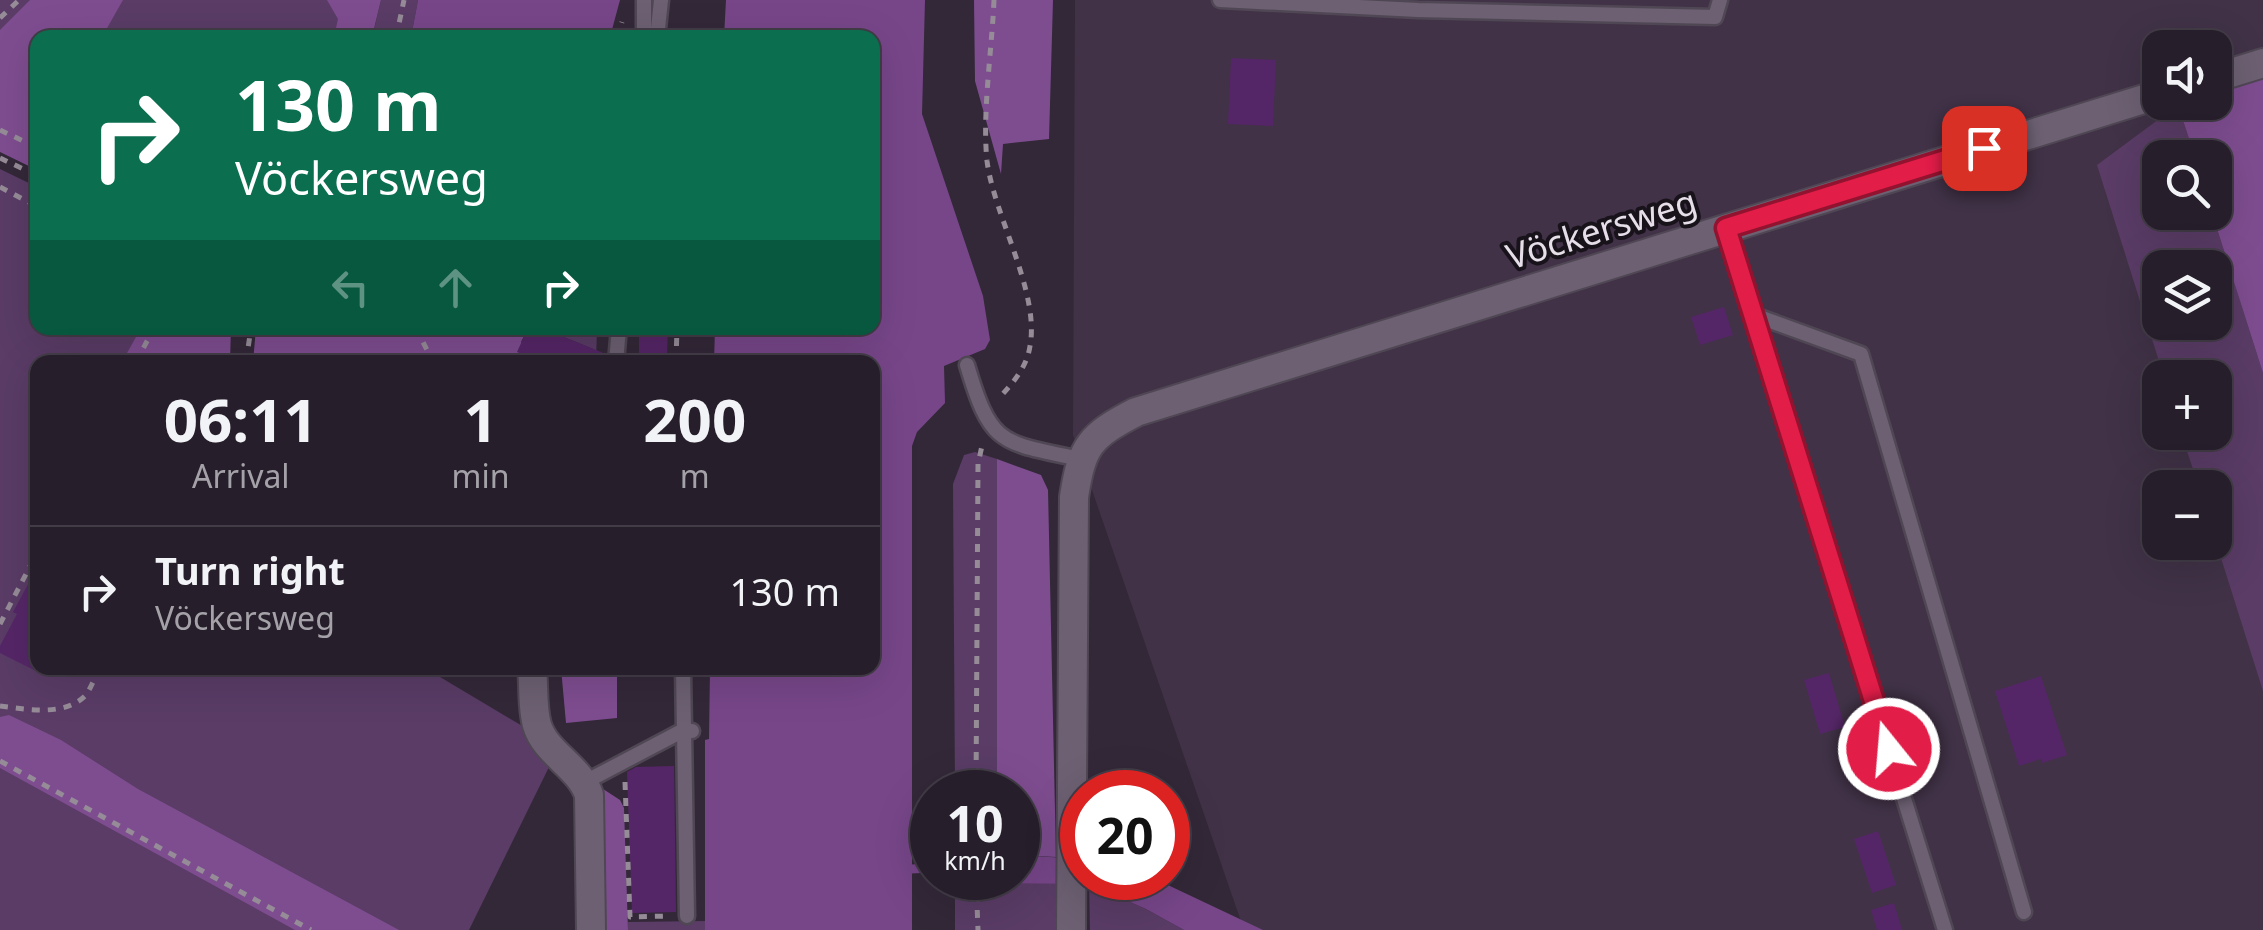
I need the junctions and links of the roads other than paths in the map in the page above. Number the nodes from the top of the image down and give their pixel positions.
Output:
1 (644, 0) edge
2 (661, 0) edge
3 (1220, 0) edge
4 (1720, 0) edge
5 (644, 30) edge
6 (658, 30) edge
7 (2263, 63) edge
8 (2232, 73) edge
9 (2142, 100) edge
10 (1726, 228) junction
11 (1754, 315) junction
12 (967, 365) dead end
13 (1080, 459) junction
14 (532, 675) edge
15 (683, 675) edge
16 (687, 731) junction
17 (585, 782) junction
18 (2024, 912) dead end
19 (686, 916) road end
20 (591, 930) edge
21 (1071, 930) edge
22 (1945, 930) edge

1 - 5 lane
2 - 6 lane
3 - 4 lane
7 - 8 street
9 - 10 street, Vöckersweg
10 - 11 lane
10 - 13 street, Vöckersweg
11 - 18 lane
11 - 22 lane
12 - 13 lane
13 - 21 street
14 - 17 street
15 - 16 lane
16 - 17 lane
16 - 19 lane
17 - 20 street

